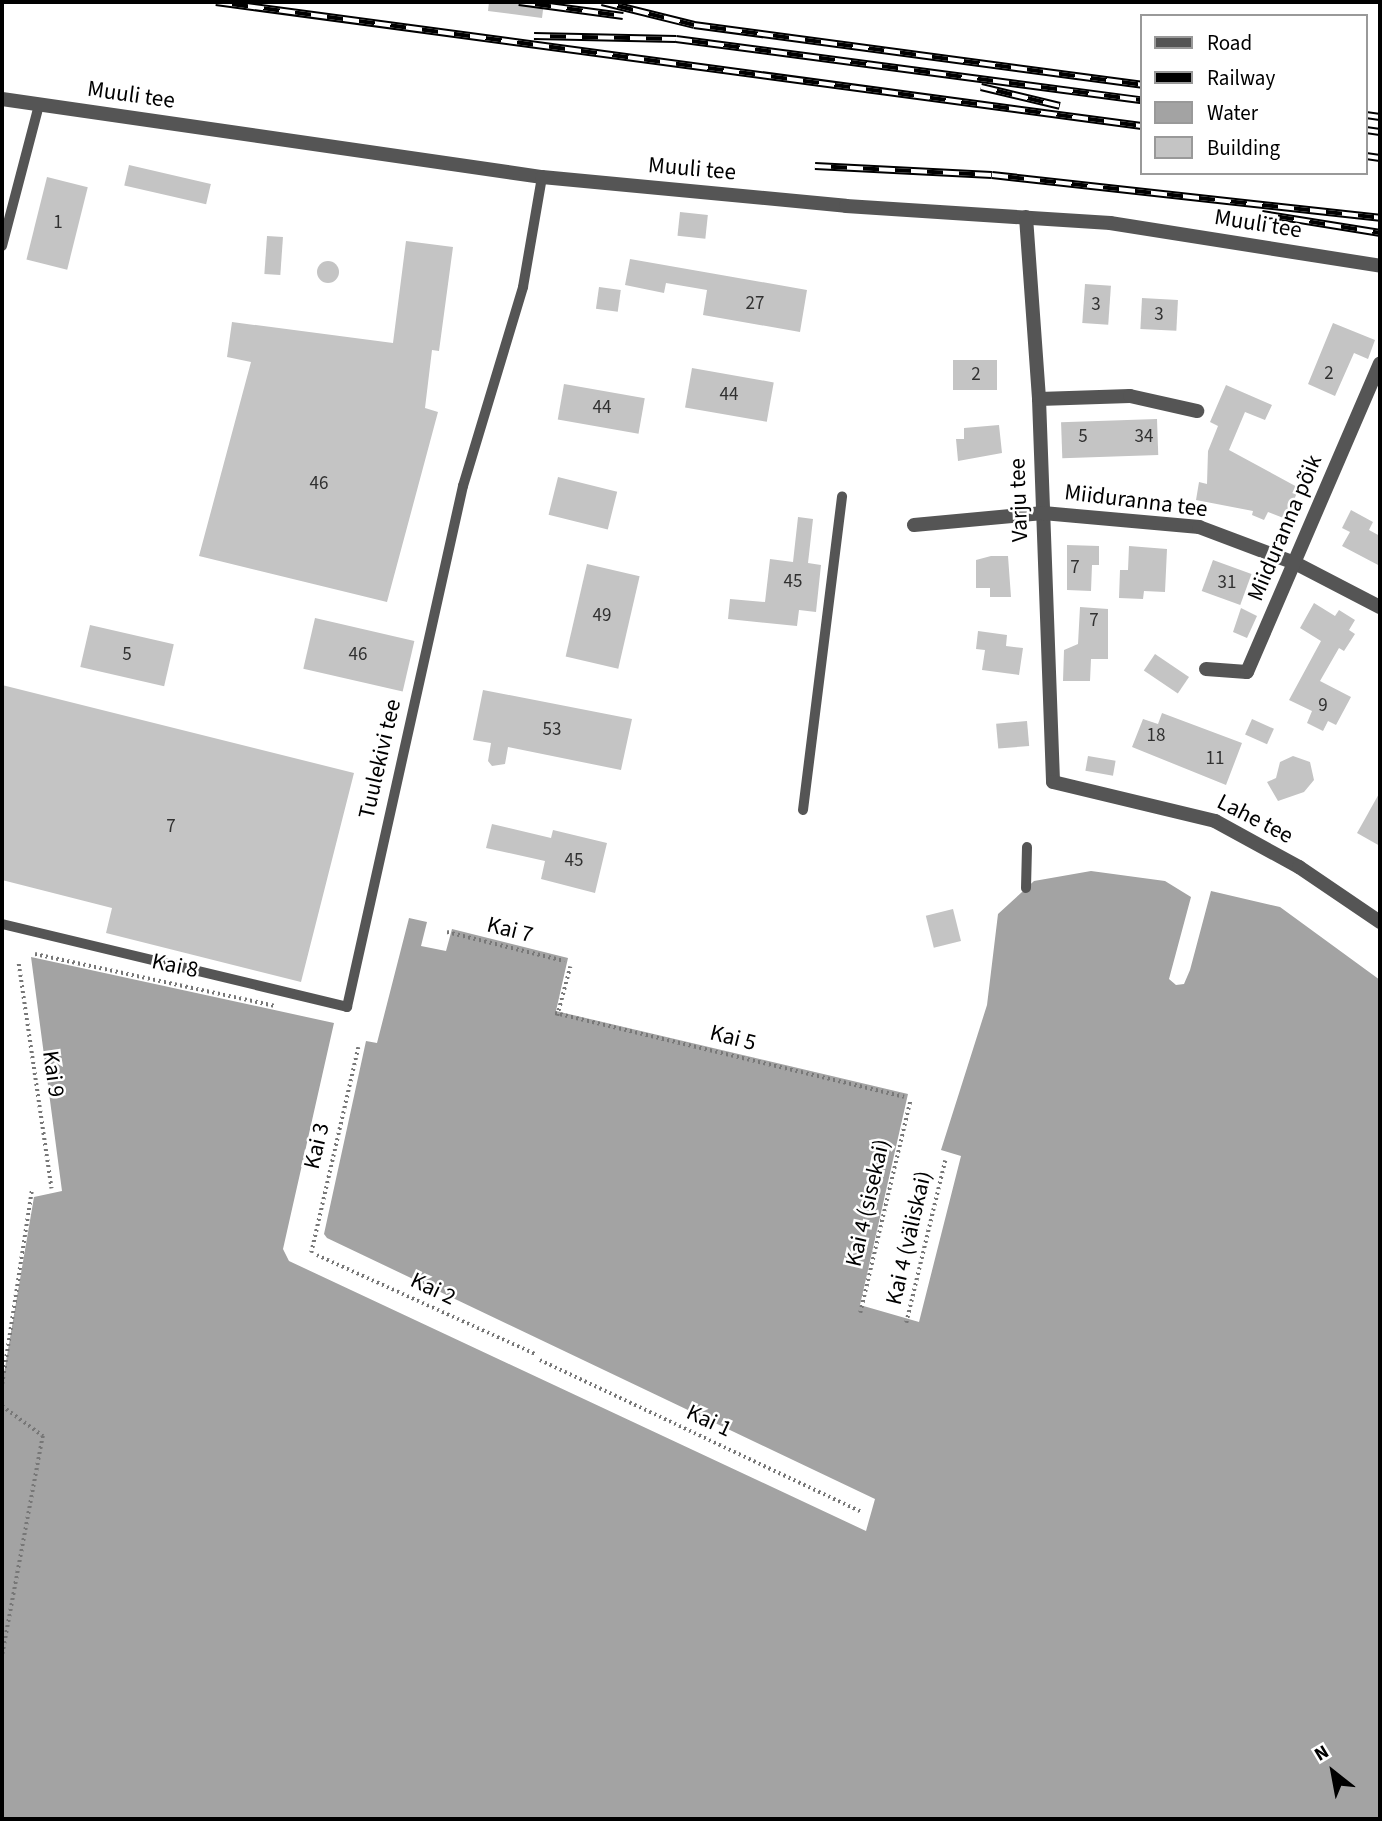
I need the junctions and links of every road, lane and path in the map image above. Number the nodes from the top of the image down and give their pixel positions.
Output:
1 (2, 99) edge
2 (39, 105) junction
3 (542, 177) junction
4 (1026, 217) junction
5 (2, 246) edge
6 (1380, 266) edge
7 (1380, 363) edge
8 (1038, 399) junction
9 (1197, 411) dead end
10 (842, 496) dead end
11 (1043, 513) junction
12 (914, 525) dead end
13 (1295, 563) junction
14 (1380, 607) edge
15 (1206, 669) dead end
16 (1053, 782) joint
17 (803, 810) dead end
18 (1027, 848) dead end
19 (1026, 888) dead end
20 (1380, 922) edge
21 (2, 924) edge
22 (447, 932) dead end
23 (35, 954) dead end
24 (564, 961) dead end
25 (19, 964) dead end
26 (570, 967) dead end
27 (279, 1007) dead end
28 (358, 1047) dead end
29 (904, 1097) dead end
30 (910, 1101) dead end
31 (945, 1161) dead end
32 (32, 1189) dead end
33 (52, 1189) dead end
34 (311, 1253) dead end
35 (317, 1255) dead end
36 (860, 1313) dead end
37 (906, 1323) dead end
38 (535, 1354) dead end
39 (540, 1360) dead end
40 (2, 1384) edge
41 (2, 1406) edge
42 (863, 1513) dead end
43 (2, 1658) edge

1 - 2 street, Muuli tee
2 - 3 street, Muuli tee
2 - 5 lane
3 - 4 street, Muuli tee
3 - 21 lane, Tuulekivi tee
4 - 6 street, Muuli tee
4 - 8 street, Varju tee
7 - 13 street, Miiduranna põik
8 - 9 street
8 - 11 street, Varju tee
10 - 17 lane
11 - 12 street, Miiduranna tee
11 - 13 street, Miiduranna tee
11 - 16 street, Varju tee
13 - 14 street, Miiduranna tee
13 - 15 street, Miiduranna põik
16 - 20 street, Lahe tee
18 - 19 lane
22 - 24 path, Kai 7
23 - 27 path, Kai 8
25 - 33 path, Kai 9
26 - 29 path, Kai 5
28 - 34 path, Kai 3
30 - 36 path, Kai 4 (sisekai)
31 - 37 path, Kai 4 (väliskai)
32 - 40 path
35 - 38 path, Kai 2
39 - 42 path, Kai 1
41 - 43 path

